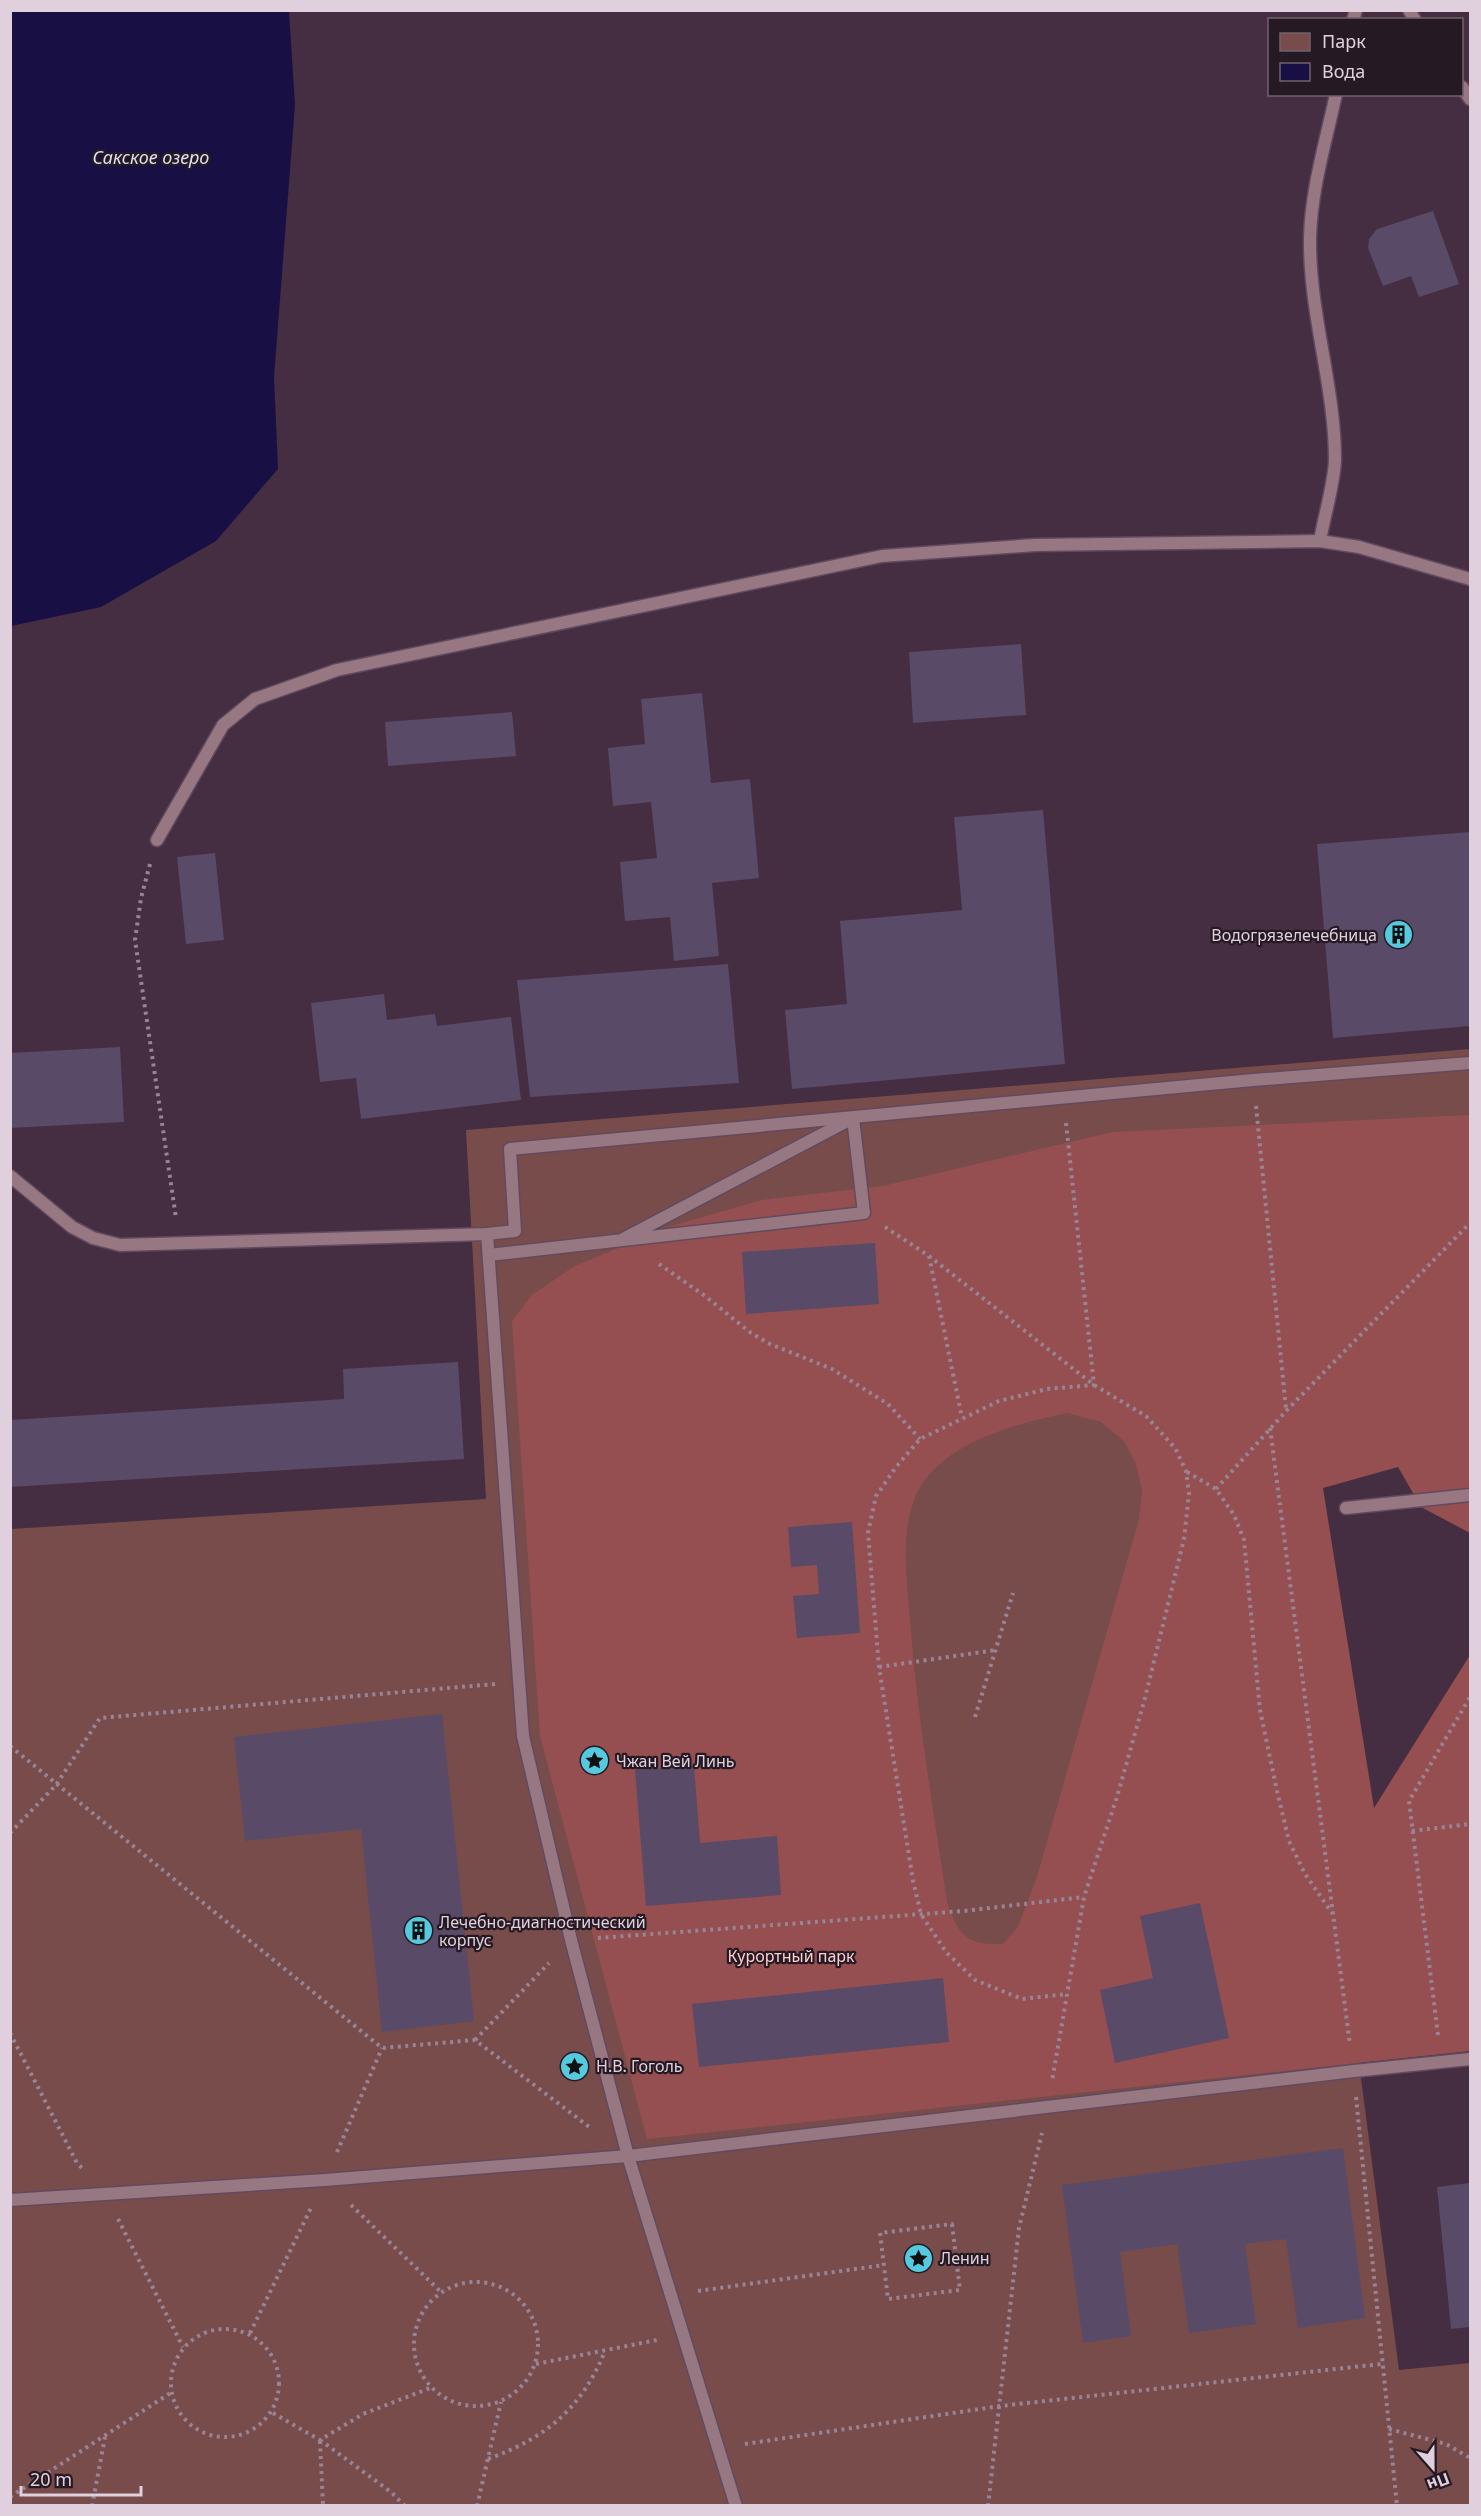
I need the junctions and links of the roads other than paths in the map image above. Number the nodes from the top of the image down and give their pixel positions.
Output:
1 (1336, 96) edge
2 (1320, 541) junction
3 (1470, 579) edge
4 (157, 840) road end
5 (1470, 1063) edge
6 (853, 1118) junction
7 (10, 1176) edge
8 (487, 1234) junction
9 (623, 1239) junction
10 (489, 1255) junction
11 (1470, 1496) edge
12 (1346, 1508) dead end
13 (1470, 2059) edge
14 (628, 2156) junction
15 (10, 2200) edge
16 (736, 2505) edge

1 - 2 lane
2 - 3 lane
2 - 4 lane
5 - 6 lane
6 - 8 lane
6 - 9 lane
6 - 9 lane
7 - 8 lane
8 - 10 lane
9 - 10 lane
10 - 14 lane
11 - 12 lane
13 - 14 lane
14 - 15 lane
14 - 16 lane

